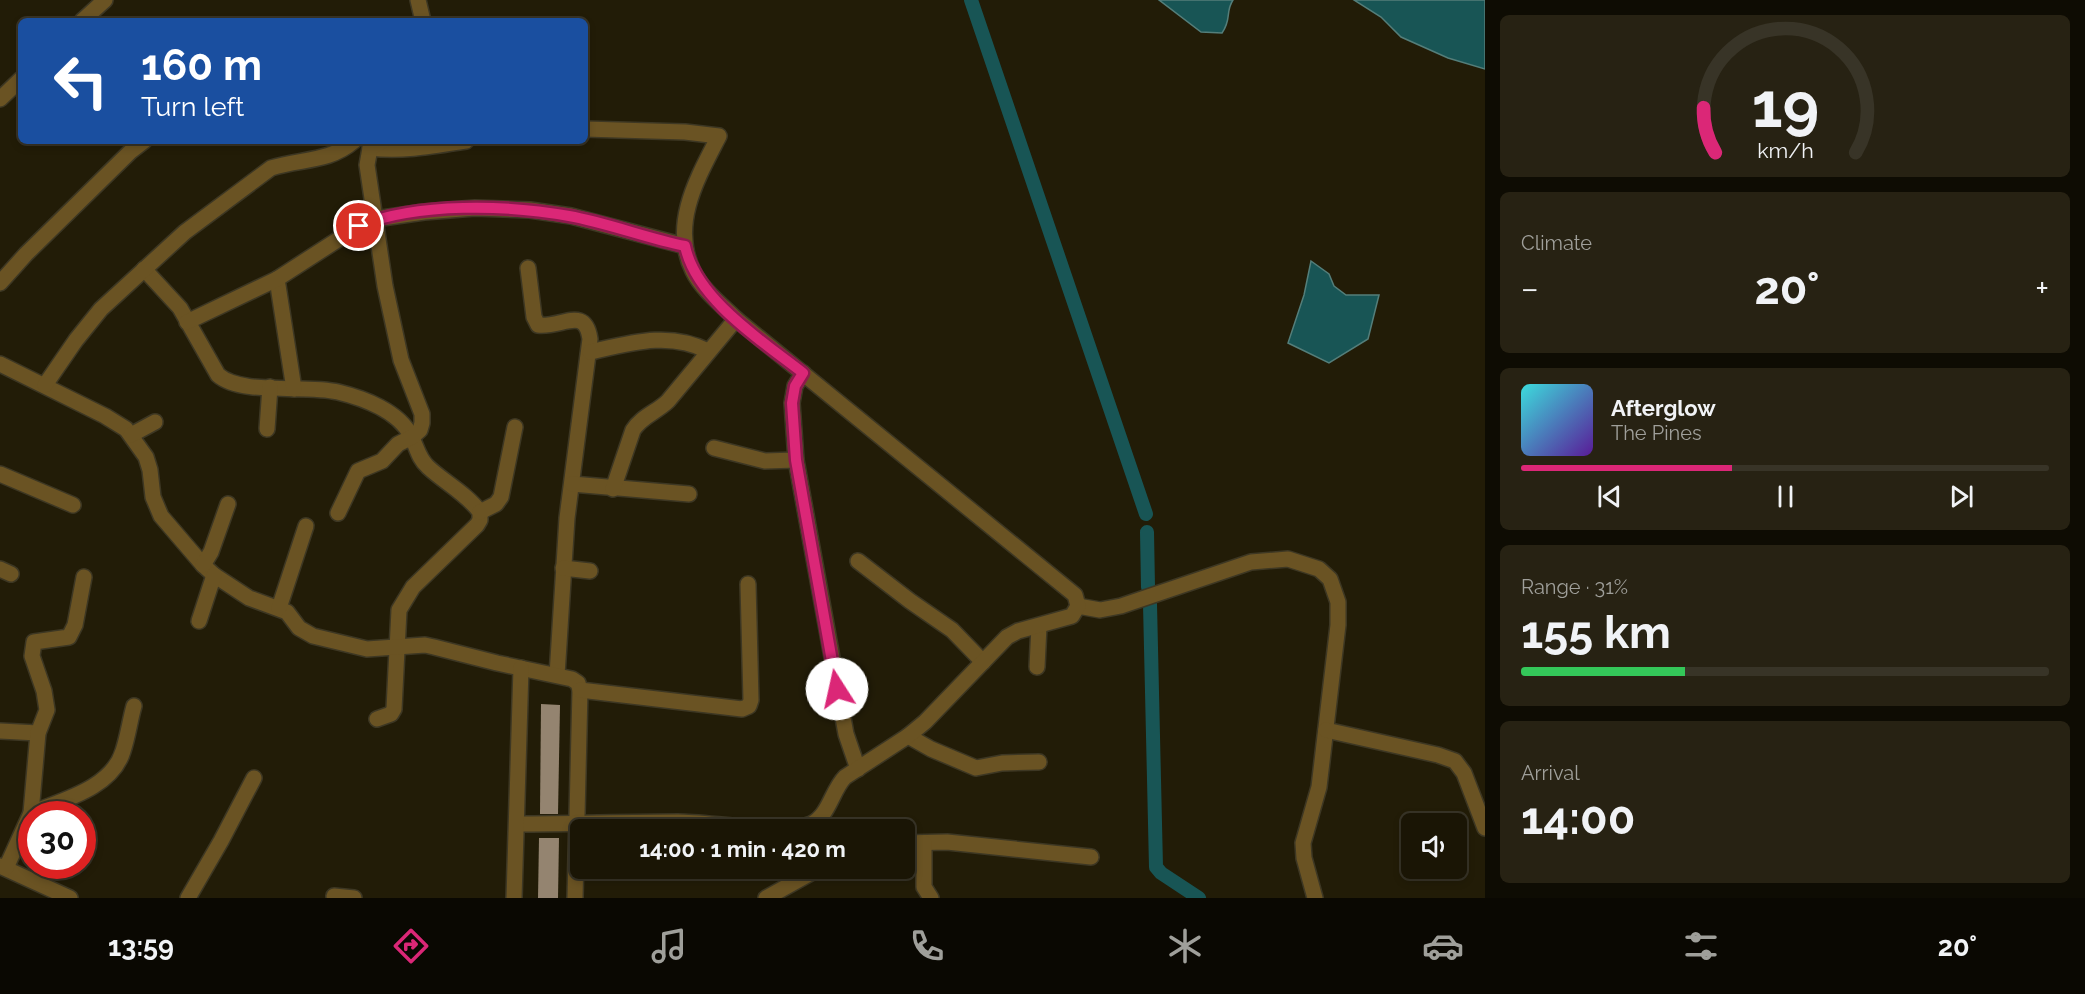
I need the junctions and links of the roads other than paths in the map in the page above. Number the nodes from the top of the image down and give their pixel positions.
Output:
1 (105, 0) edge
2 (418, 0) edge
3 (85, 18) edge
4 (422, 18) edge
5 (18, 82) edge
6 (0, 99) edge
7 (588, 129) edge
8 (140, 144) edge
9 (363, 144) edge
10 (366, 144) edge
11 (369, 144) edge
12 (447, 144) edge
13 (375, 219) junction
14 (685, 246) junction
15 (528, 268) dead end
16 (144, 269) junction
17 (277, 279) junction
18 (0, 282) edge
19 (736, 319) junction
20 (187, 322) junction
21 (708, 351) junction
22 (590, 352) junction
23 (0, 364) edge
24 (803, 373) junction
25 (45, 385) junction
26 (270, 387) junction
27 (294, 389) junction
28 (155, 422) dead end
29 (515, 427) dead end
30 (267, 429) dead end
31 (131, 435) junction
32 (412, 437) junction
33 (714, 448) dead end
34 (796, 460) junction
35 (0, 474) edge
36 (572, 484) junction
37 (613, 489) junction
38 (690, 494) dead end
39 (228, 504) dead end
40 (74, 505) dead end
41 (480, 512) junction
42 (338, 513) dead end
43 (306, 526) dead end
44 (858, 561) dead end
45 (563, 568) junction
46 (209, 570) junction
47 (590, 571) dead end
48 (84, 577) dead end
49 (748, 584) dead end
50 (1078, 606) junction
51 (279, 608) junction
52 (199, 621) dead end
53 (1039, 626) junction
54 (398, 647) junction
55 (983, 662) junction
56 (521, 668) junction
57 (1037, 668) dead end
58 (557, 675) junction
59 (580, 690) junction
60 (134, 706) dead end
61 (377, 719) dead end
62 (1326, 730) junction
63 (0, 731) edge
64 (38, 733) junction
65 (908, 736) junction
66 (1040, 762) dead end
67 (858, 769) junction
68 (254, 778) dead end
69 (32, 801) edge
70 (61, 801) edge
71 (577, 819) edge
72 (818, 819) edge
73 (518, 824) junction
74 (570, 824) edge
75 (1485, 828) edge
76 (18, 838) edge
77 (915, 843) edge
78 (924, 843) junction
79 (1091, 857) dead end
80 (3, 867) edge
81 (576, 879) edge
82 (800, 879) edge
83 (334, 896) dead end
84 (70, 898) edge
85 (188, 898) edge
86 (354, 898) edge
87 (514, 898) edge
88 (575, 898) edge
89 (766, 898) edge
90 (931, 898) edge
91 (1315, 898) edge

1 - 3 street
2 - 4 street
5 - 6 street
7 - 14 street
8 - 18 street
9 - 16 street
10 - 13 street
11 - 12 street
13 - 14 street
13 - 17 street
13 - 32 street
14 - 19 street
15 - 22 street
16 - 20 street
16 - 25 street
17 - 20 street
17 - 27 street
19 - 21 street
19 - 24 street
20 - 26 street
21 - 22 street
21 - 37 street
22 - 36 street
23 - 25 street
24 - 34 street
24 - 50 street
25 - 31 street
26 - 27 street
26 - 30 street
27 - 32 street
28 - 31 street
29 - 41 street
31 - 46 street
32 - 41 street
32 - 42 street
33 - 34 street
34 - 67 street
35 - 40 street
36 - 37 street
36 - 45 street
37 - 38 street
39 - 46 street
41 - 54 street
43 - 51 street
44 - 55 street
45 - 47 street
45 - 58 street
46 - 51 street
46 - 52 street
48 - 64 street
49 - 59 street
50 - 53 street
50 - 62 street
51 - 54 street
53 - 55 street
53 - 57 street
54 - 56 street
54 - 61 street
55 - 65 street
56 - 58 street
56 - 73 street
58 - 59 street
59 - 71 street
60 - 70 street
62 - 75 street
62 - 91 street
63 - 64 street
64 - 69 street
65 - 66 street
65 - 67 street
67 - 72 street
68 - 85 street
73 - 74 street
73 - 87 street
76 - 80 street
77 - 78 street
78 - 79 street
78 - 90 street
80 - 84 street
81 - 88 street
82 - 89 street
83 - 86 street

